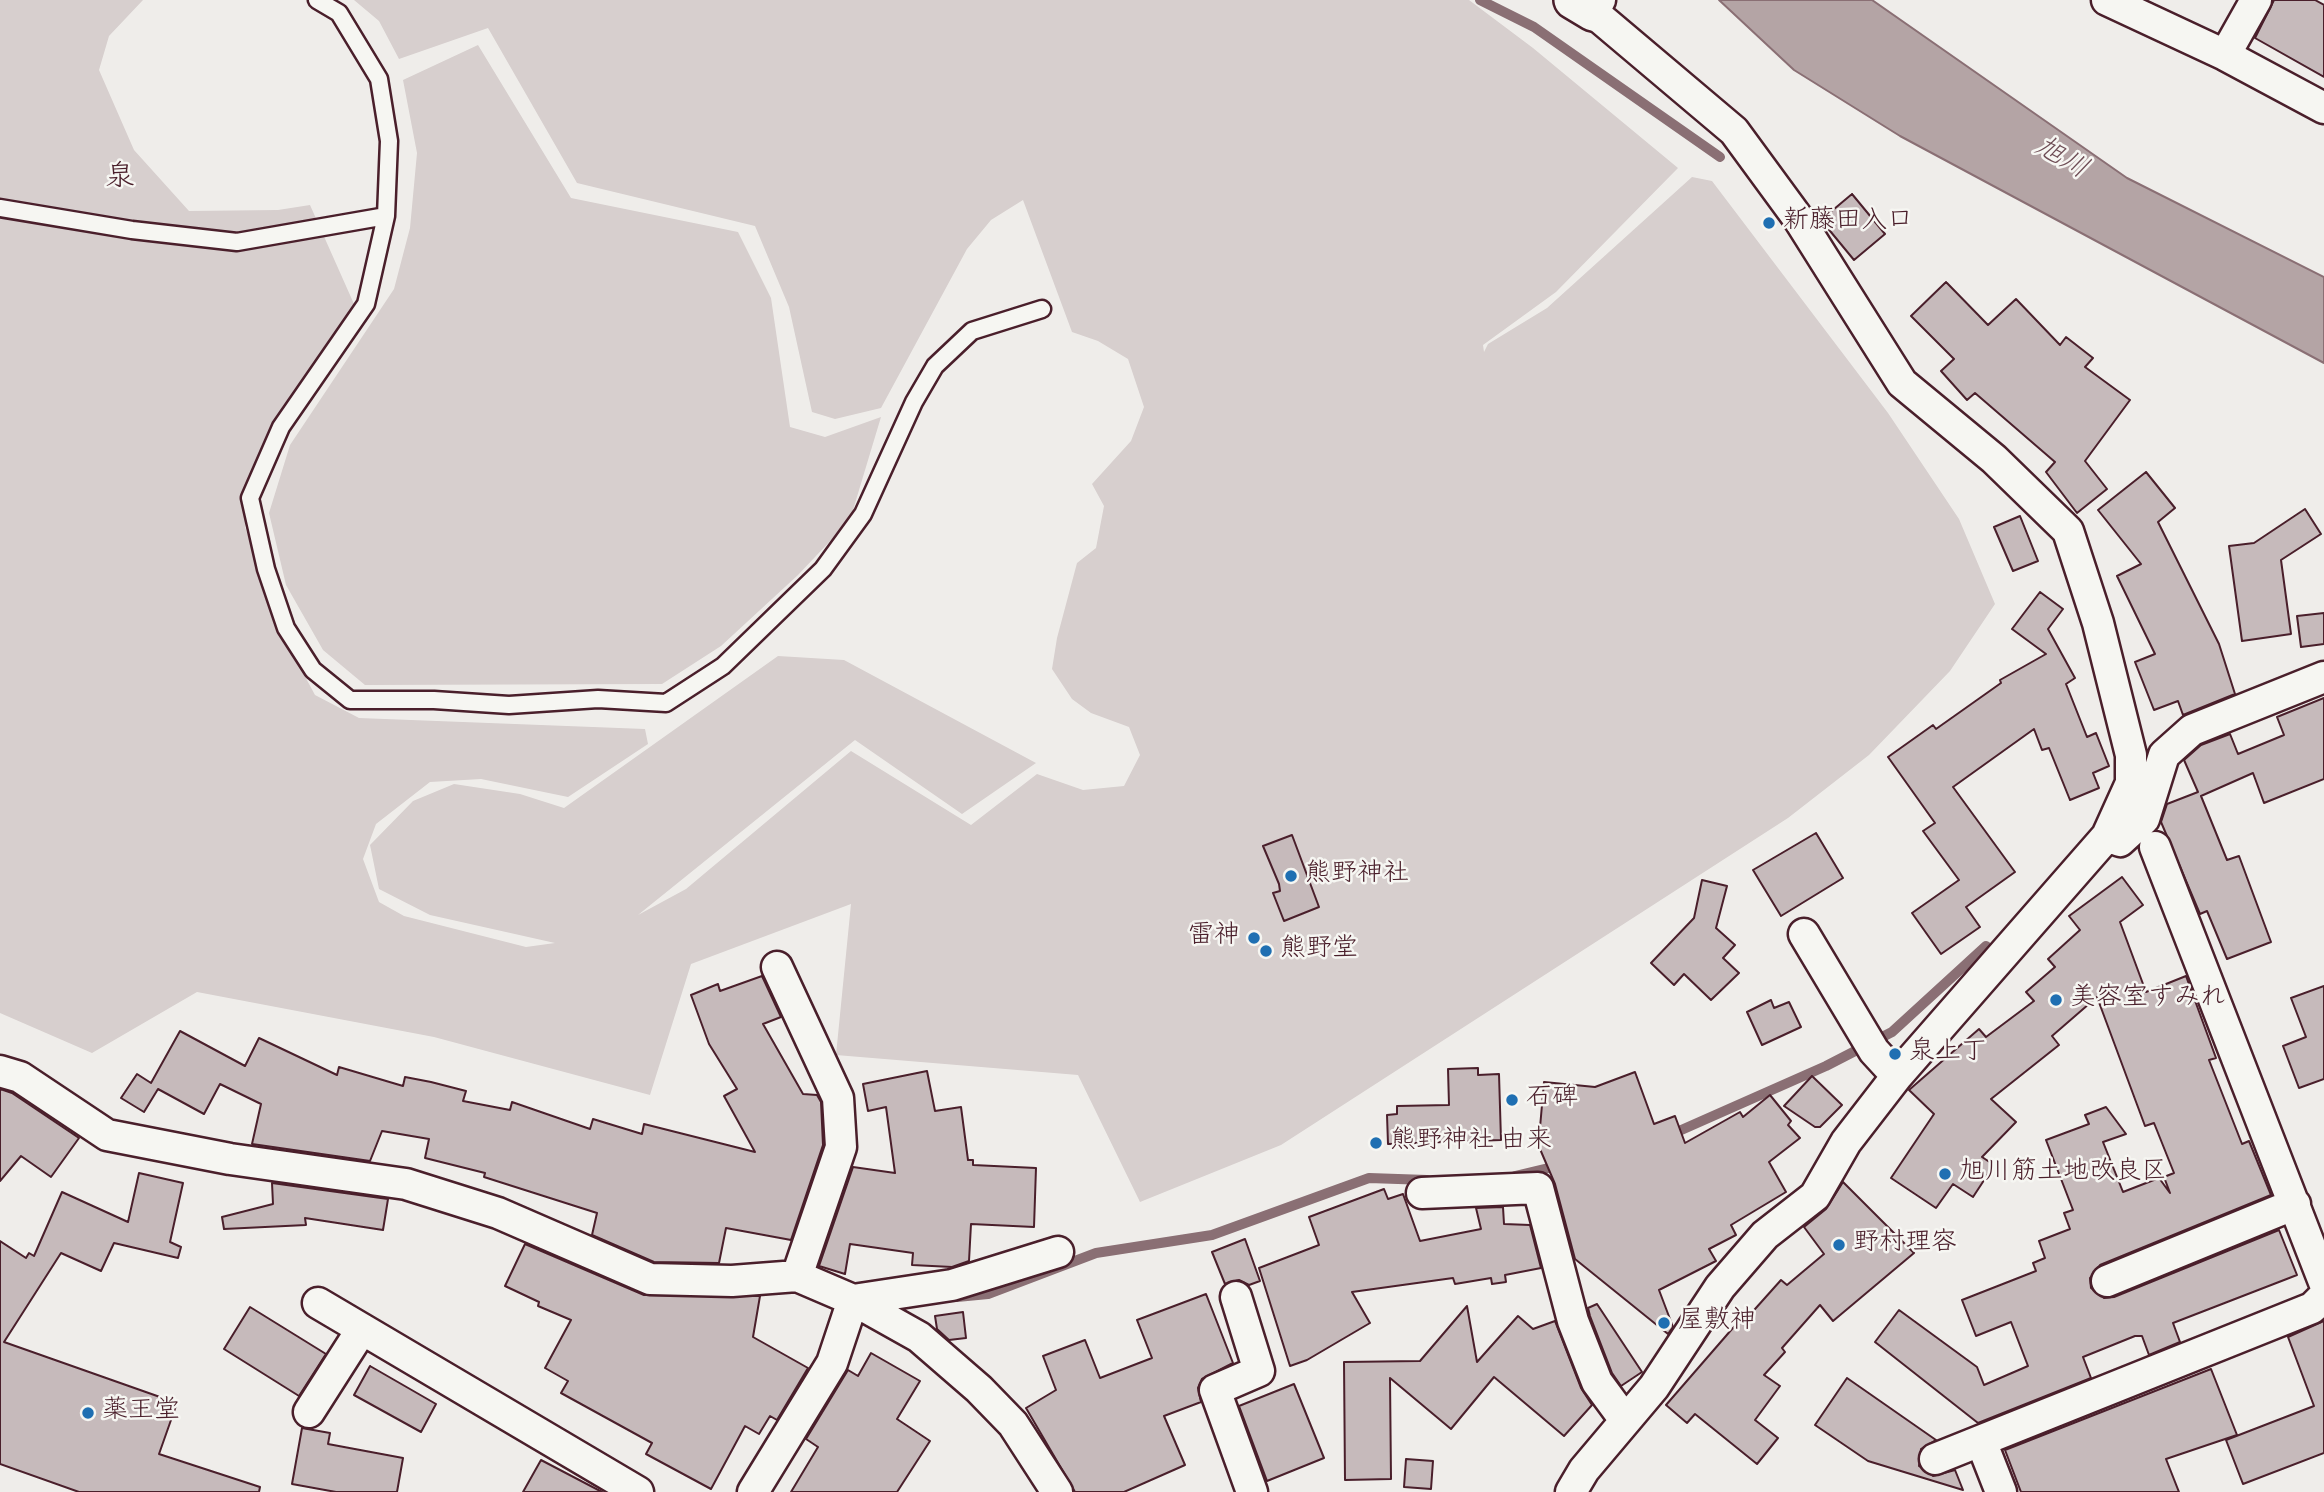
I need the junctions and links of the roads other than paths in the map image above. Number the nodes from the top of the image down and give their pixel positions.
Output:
1 (317, 0) edge
2 (2107, 0) edge
3 (2256, 0) edge
4 (1589, 4) edge
5 (2225, 55) junction
6 (2324, 108) edge
7 (0, 208) edge
8 (387, 216) junction
9 (1042, 309) dead end
10 (2324, 677) edge
11 (2107, 836) junction
12 (2155, 846) dead end
13 (1804, 934) dead end
14 (777, 967) dead end
15 (0, 1071) edge
16 (1896, 1076) junction
17 (1422, 1193) dead end
18 (2295, 1205) junction
19 (1058, 1252) dead end
20 (797, 1276) junction
21 (2107, 1281) dead end
22 (2324, 1282) edge
23 (2324, 1296) edge
24 (1236, 1297) dead end
25 (853, 1300) junction
26 (318, 1304) dead end
27 (362, 1329) junction
28 (309, 1412) dead end
29 (1626, 1420) junction
30 (1981, 1441) junction
31 (1935, 1459) dead end
32 (638, 1492) edge
33 (753, 1492) edge
34 (1057, 1492) edge
35 (1252, 1492) edge
36 (1571, 1492) edge
37 (2001, 1492) edge

1 - 8 lane
2 - 5 street
3 - 5 street
4 - 11 street
5 - 6 street
7 - 8 lane
8 - 9 lane
10 - 11 street
11 - 16 street
12 - 18 street
13 - 16 street
14 - 20 street
15 - 20 street
16 - 29 street
17 - 29 street
18 - 21 street
18 - 22 street
19 - 25 street
20 - 25 street
23 - 30 street
24 - 35 street
25 - 33 street
25 - 34 street
26 - 27 street
27 - 28 street
27 - 32 street
29 - 36 street
30 - 31 street
30 - 37 street

